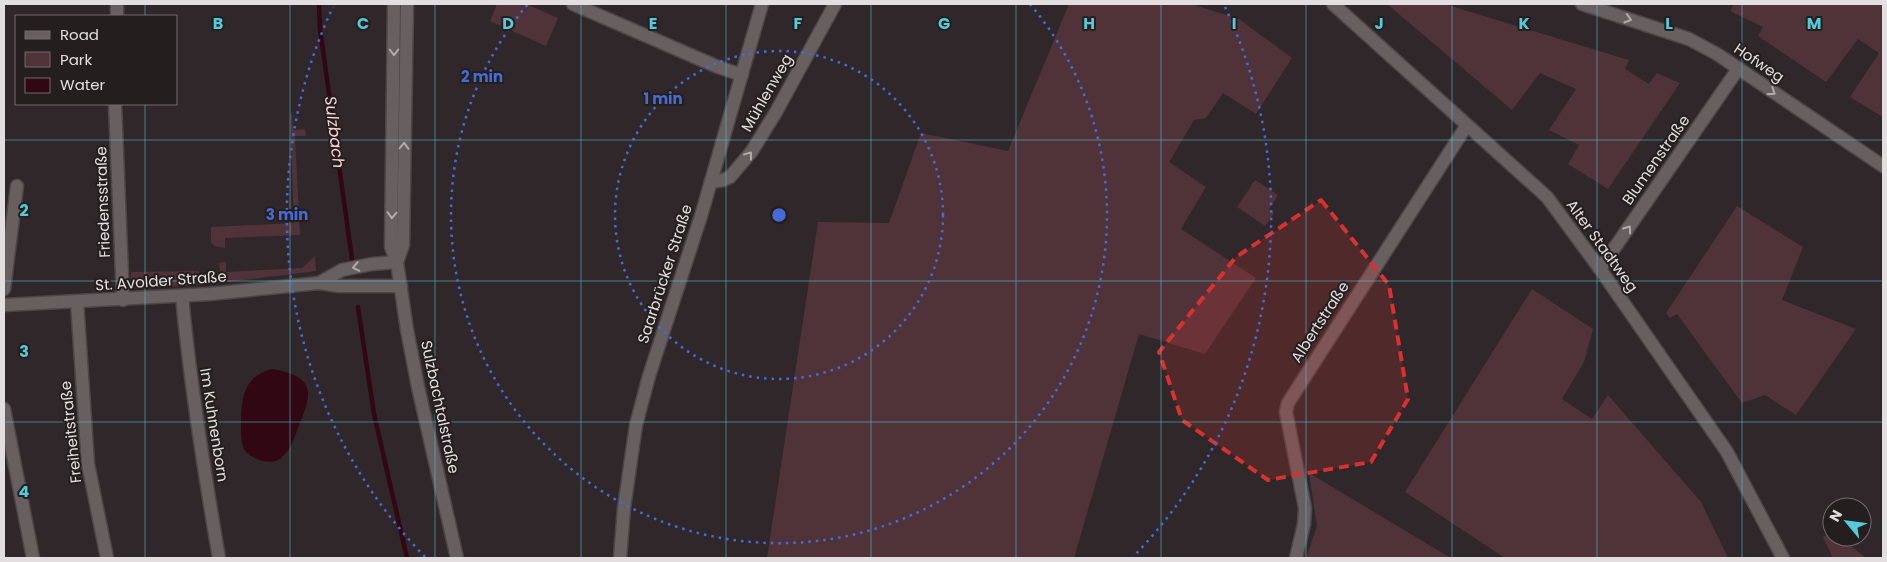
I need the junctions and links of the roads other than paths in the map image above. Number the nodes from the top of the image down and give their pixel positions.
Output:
1 (394, 4) edge
2 (407, 4) edge
3 (573, 4) edge
4 (762, 4) edge
5 (835, 4) edge
6 (1333, 4) edge
7 (1582, 4) edge
8 (1606, 8) edge
9 (1738, 69) junction
10 (742, 75) junction
11 (115, 105) edge
12 (1467, 126) junction
13 (1883, 166) edge
14 (711, 182) junction
15 (17, 186) dead end
16 (397, 262) junction
17 (1600, 269) junction
18 (319, 283) junction
19 (401, 286) junction
20 (4, 289) edge
21 (182, 296) junction
22 (123, 300) junction
23 (77, 302) junction
24 (4, 305) edge
25 (4, 409) edge
26 (33, 558) edge
27 (107, 558) edge
28 (219, 558) edge
29 (457, 558) edge
30 (620, 558) edge
31 (1296, 558) edge
32 (1783, 558) edge

1 -> 16 street, Sulzbachtalstraße
16 -> 2 street, Sulzbachtalstraße
3 - 10 street
4 - 10 street, Saarbrücker Straße
14 -> 5 street, Mühlenweg
6 - 12 street, Alter Stadtweg
7 - 8 street, Hofweg
8 -> 9 street, Hofweg
9 -> 13 street, Hofweg
17 -> 9 street, Blumenstraße
10 - 14 street, Saarbrücker Straße
11 - 22 street, Friedensstraße
12 - 17 street, Alter Stadtweg
12 - 31 street, Albertstraße
14 - 30 street, Saarbrücker Straße
15 - 20 street
16 -> 18 street, St. Avolder Straße
16 - 19 street, Sulzbachtalstraße
17 - 32 street, Alter Stadtweg
18 - 19 street, St. Avolder Straße
18 - 21 street, St. Avolder Straße
19 - 29 street, Sulzbachtalstraße
21 - 22 street, St. Avolder Straße
21 - 28 street, Im Kuhnenborn
22 - 23 street, St. Avolder Straße
23 - 24 street, St. Avolder Straße
23 - 27 street, Freiheitstraße
25 - 26 street

